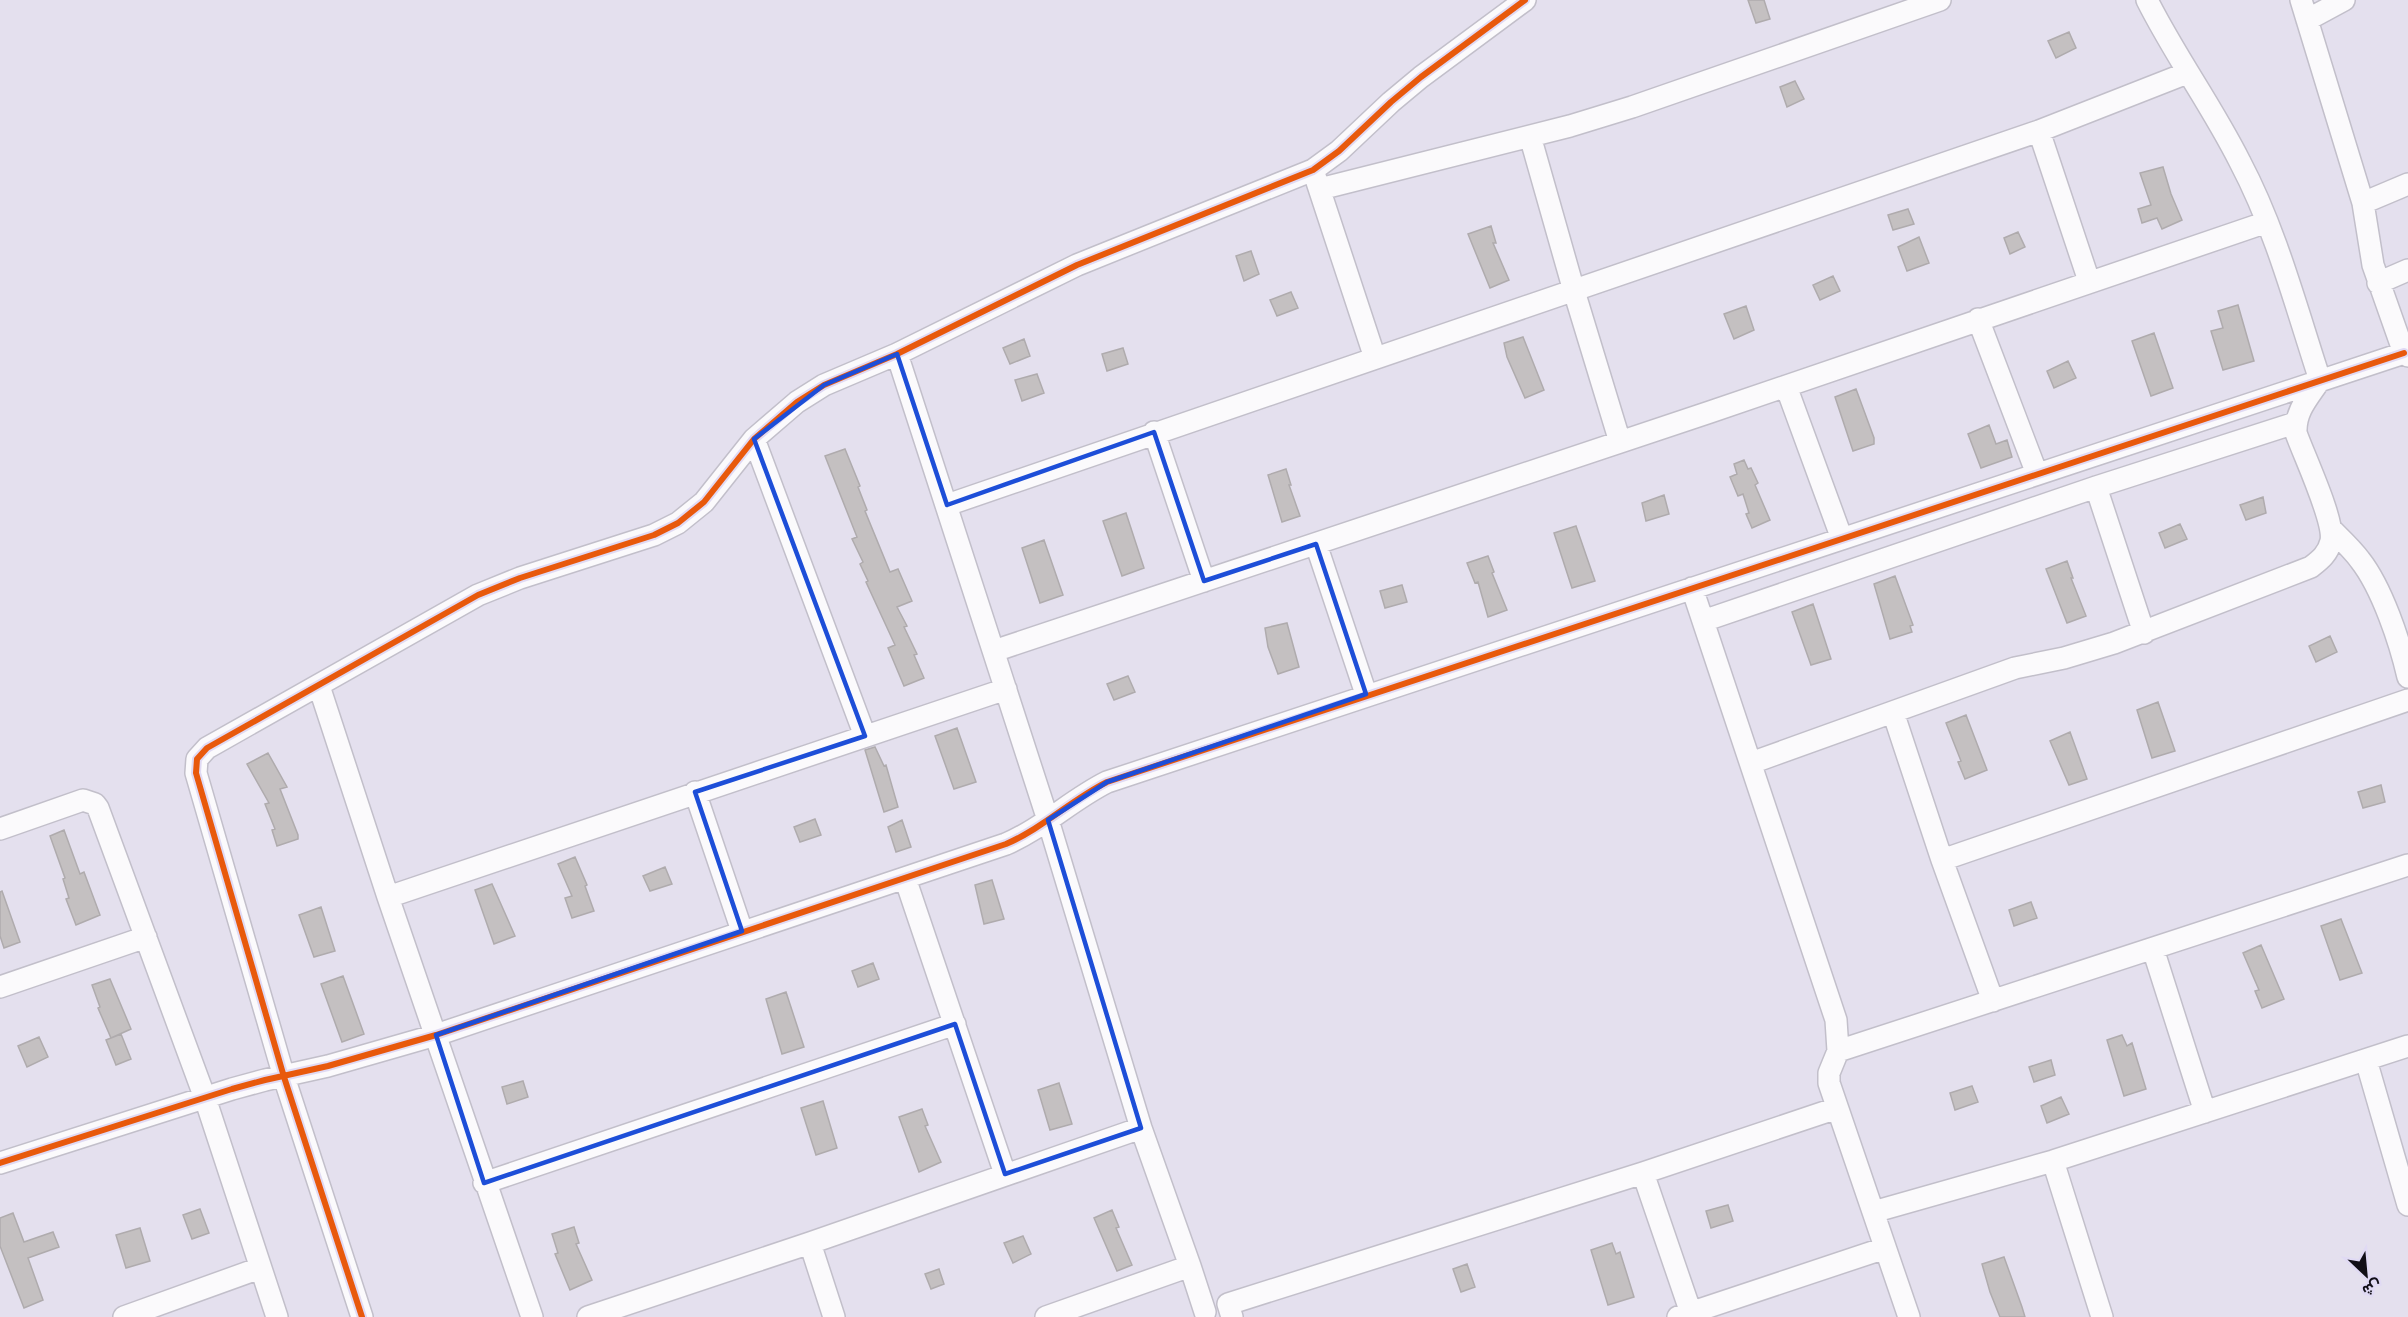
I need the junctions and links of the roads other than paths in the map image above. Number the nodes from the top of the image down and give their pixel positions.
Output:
1 (1525, 0) edge
2 (1940, 0) edge
3 (2146, 0) edge
4 (2344, 0) edge
5 (2304, 10) edge
6 (2187, 73) junction
7 (2040, 131) junction
8 (1530, 136) junction
9 (1316, 179) junction
10 (2408, 183) edge
11 (2363, 203) junction
12 (2267, 222) junction
13 (2408, 270) edge
14 (2090, 281) junction
15 (2378, 284) junction
16 (1574, 291) junction
17 (1978, 319) junction
18 (897, 354) junction
19 (2406, 354) edge
20 (1375, 358) junction
21 (2320, 380) junction
22 (1786, 386) junction
23 (2295, 423) junction
24 (1154, 432) junction
25 (754, 439) junction
26 (1620, 442) junction
27 (2037, 474) junction
28 (2096, 487) junction
29 (947, 505) junction
30 (2331, 529) junction
31 (1842, 539) junction
32 (1316, 544) junction
33 (1204, 581) junction
34 (1692, 588) junction
35 (1703, 621) junction
36 (2144, 633) junction
37 (994, 651) junction
38 (2408, 677) edge
39 (319, 686) junction
40 (1006, 689) junction
41 (1366, 694) junction
42 (2408, 700) edge
43 (1893, 712) junction
44 (865, 736) junction
45 (1751, 763) junction
46 (695, 792) junction
47 (1048, 820) junction
48 (0, 829) edge
49 (1942, 860) junction
50 (2408, 865) edge
51 (905, 878) junction
52 (388, 897) junction
53 (742, 931) junction
54 (146, 937) junction
55 (2153, 949) junction
56 (0, 987) edge
57 (1993, 1001) junction
58 (955, 1024) junction
59 (436, 1035) junction
60 (2408, 1046) edge
61 (1838, 1051) junction
62 (2366, 1060) junction
63 (284, 1077) junction
64 (205, 1098) junction
65 (1837, 1108) junction
66 (2205, 1112) junction
67 (1142, 1128) junction
68 (2053, 1161) junction
69 (0, 1163) edge
70 (1643, 1173) junction
71 (1005, 1174) junction
72 (484, 1183) junction
73 (2408, 1205) edge
74 (1873, 1212) junction
75 (810, 1244) junction
76 (1885, 1248) junction
77 (1190, 1266) junction
78 (260, 1268) junction
79 (1230, 1310) edge
80 (1198, 1315) edge
81 (1684, 1315) edge
82 (126, 1317) edge
83 (277, 1317) edge
84 (362, 1317) edge
85 (532, 1317) edge
86 (588, 1317) edge
87 (834, 1317) edge
88 (1046, 1317) edge
89 (1909, 1317) edge
90 (2102, 1317) edge

1 - 9 street
2 - 8 street
3 - 6 street
4 - 5 street
5 - 11 street
6 - 7 street
6 - 12 street
7 - 14 street
7 - 16 street
8 - 9 street
8 - 16 street
9 - 18 street
9 - 20 street
10 - 11 street
11 - 15 street
12 - 14 street
12 - 21 street
13 - 15 street
14 - 17 street
15 - 19 street
16 - 20 street
16 - 26 street
17 - 22 street
17 - 27 street
18 - 25 street
18 - 29 street
19 - 21 street
20 - 24 street
21 - 23 street
21 - 27 street
22 - 26 street
22 - 31 street
23 - 28 street
23 - 30 street
24 - 29 street
24 - 33 street
25 - 39 street
25 - 44 street
26 - 32 street
27 - 31 street
28 - 35 street
28 - 36 street
29 - 37 street
30 - 36 street
30 - 38 street
31 - 34 street
32 - 33 street
32 - 41 street
33 - 37 street
34 - 35 street
34 - 41 street
35 - 45 street
36 - 43 street
37 - 40 street
39 - 52 street
39 - 63 street
40 - 44 street
40 - 47 street
41 - 47 street
42 - 49 street
43 - 45 street
43 - 49 street
44 - 46 street
45 - 61 street
46 - 52 street
46 - 53 street
47 - 51 street
47 - 67 street
48 - 54 street
49 - 57 street
50 - 55 street
51 - 53 street
51 - 58 street
52 - 59 street
53 - 59 street
54 - 56 street
54 - 64 street
55 - 57 street
55 - 66 street
57 - 61 street
58 - 71 street
58 - 72 street
59 - 63 street
59 - 72 street
60 - 62 street
61 - 65 street
62 - 66 street
62 - 73 street
63 - 64 street
63 - 84 street
64 - 69 street
64 - 78 street
65 - 70 street
65 - 74 street
66 - 68 street
67 - 71 street
67 - 77 street
68 - 74 street
68 - 90 street
70 - 79 street
70 - 81 street
71 - 75 street
72 - 85 street
74 - 76 street
75 - 86 street
75 - 87 street
76 - 81 street
76 - 89 street
77 - 80 street
77 - 88 street
78 - 82 street
78 - 83 street
79 - 80 street

